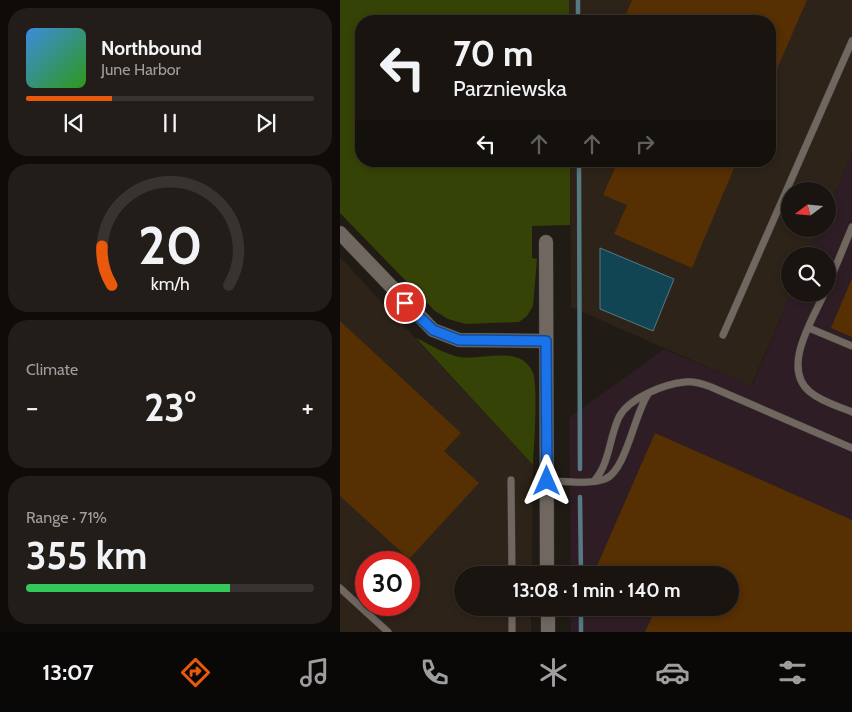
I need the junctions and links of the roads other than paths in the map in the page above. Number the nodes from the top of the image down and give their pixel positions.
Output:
1 (852, 41) edge
2 (850, 50) edge
3 (852, 228) edge
4 (340, 233) edge
5 (546, 242) dead end
6 (836, 266) edge
7 (820, 302) edge
8 (809, 328) junction
9 (723, 335) dead end
10 (546, 341) junction
11 (852, 346) edge
12 (648, 394) junction
13 (852, 412) edge
14 (852, 448) edge
15 (511, 480) dead end
16 (547, 481) junction
17 (594, 481) junction
18 (512, 566) edge
19 (547, 566) edge
20 (340, 588) edge
21 (512, 616) edge
22 (548, 616) edge
23 (388, 632) edge
24 (512, 632) edge
25 (548, 632) edge

1 - 2 lane
2 - 9 lane
3 - 6 lane
4 - 10 street
5 - 10 street
7 - 8 lane
8 - 11 lane
8 - 13 lane
10 - 16 street
12 - 14 lane
12 - 17 lane
12 - 17 lane
15 - 18 lane
16 - 17 lane
16 - 19 street
20 - 23 lane
21 - 24 lane
22 - 25 street

